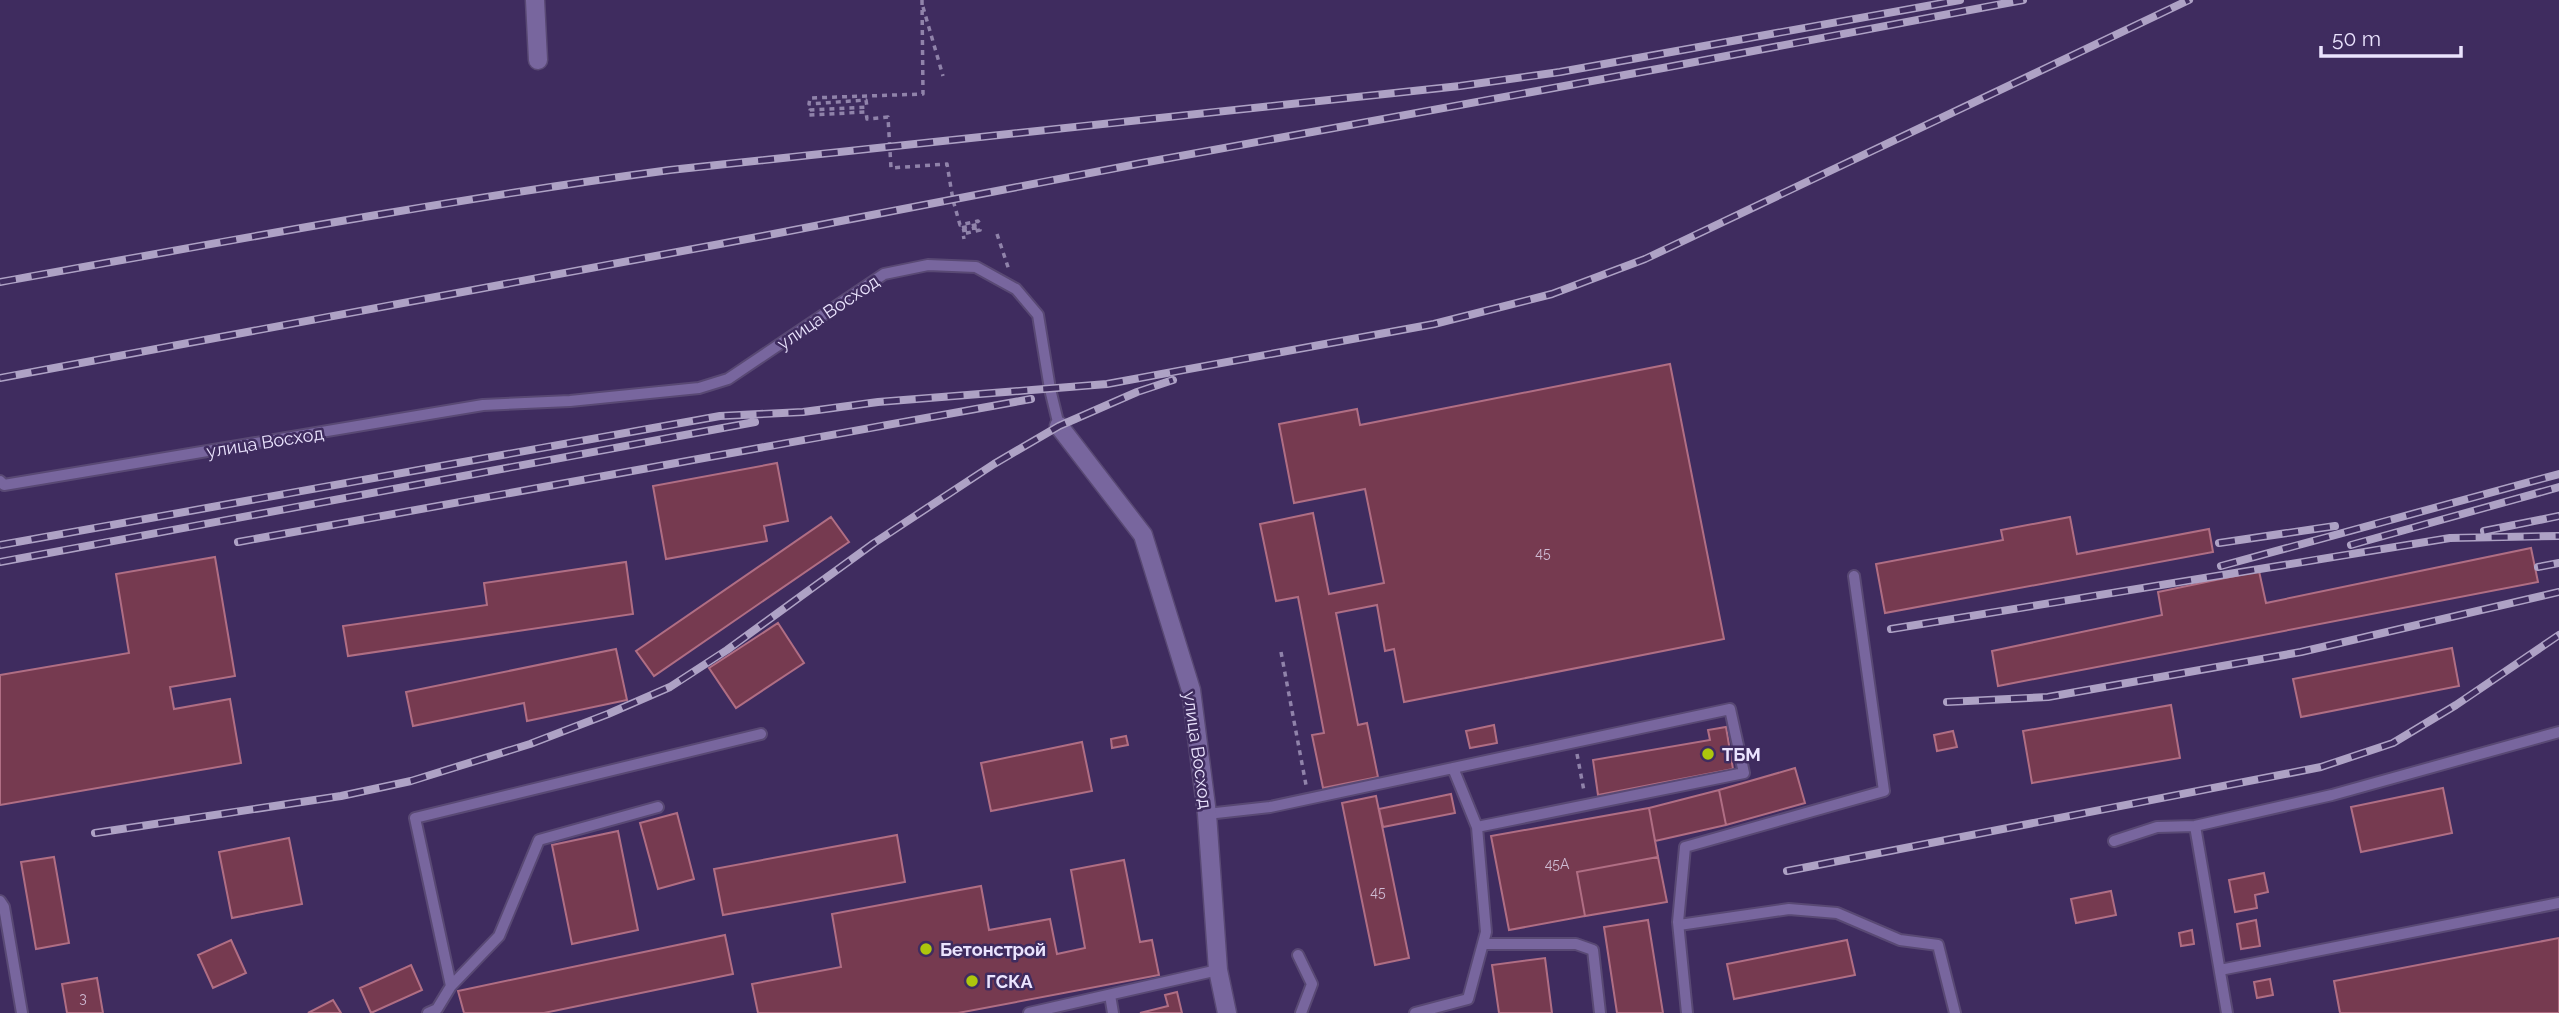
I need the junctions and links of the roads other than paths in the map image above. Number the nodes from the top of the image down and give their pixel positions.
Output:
1 (535, 0) edge
2 (538, 60) dead end
3 (1059, 426) joint
4 (2, 483) edge
5 (1854, 576) dead end
6 (2559, 732) edge
7 (761, 734) dead end
8 (1452, 768) junction
9 (657, 807) dead end
10 (1208, 814) junction
11 (2195, 826) junction
12 (1477, 827) junction
13 (2114, 841) dead end
14 (0, 901) edge
15 (2559, 903) edge
16 (1679, 925) junction
17 (1483, 944) junction
18 (1298, 955) dead end
19 (1218, 970) junction
20 (2220, 970) junction
21 (451, 986) junction
22 (1110, 995) junction
23 (22, 1013) edge
24 (428, 1013) edge
25 (1029, 1013) edge
26 (1113, 1013) edge
27 (1227, 1013) edge
28 (1301, 1013) edge
29 (1415, 1013) edge
30 (1600, 1013) edge
31 (1687, 1013) edge
32 (1955, 1013) edge
33 (2227, 1013) edge

1 - 2 street
3 - 4 lane, улица Восход
3 - 10 street, улица Восход
5 - 16 lane
6 - 11 lane
7 - 21 lane
8 - 10 lane
8 - 12 lane
8 - 12 lane
9 - 21 lane
10 - 19 street, улица Восход
11 - 13 lane
11 - 20 lane
12 - 17 lane
14 - 23 lane
15 - 20 lane
16 - 31 lane
16 - 32 lane
17 - 29 lane
17 - 30 lane
18 - 28 lane
19 - 22 lane
19 - 27 street, улица Восход
20 - 33 lane
21 - 24 lane
22 - 25 lane
22 - 26 lane

